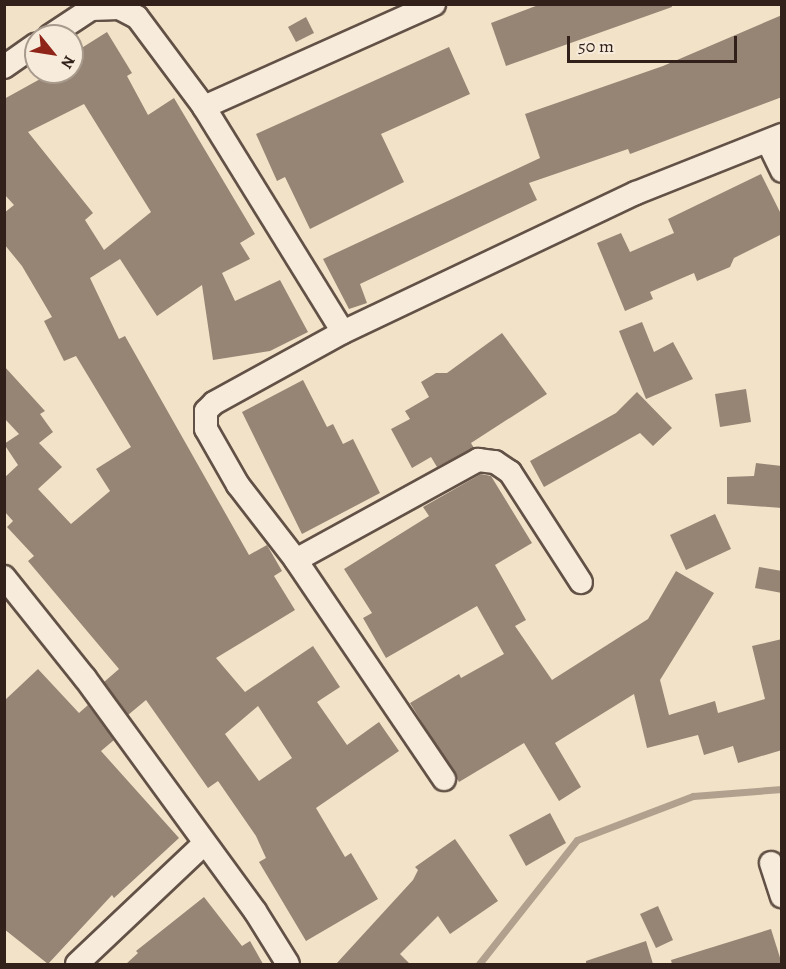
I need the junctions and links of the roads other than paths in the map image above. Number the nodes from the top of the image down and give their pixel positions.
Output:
1 (434, 4) edge
2 (68, 24) edge
3 (24, 53) edge
4 (4, 67) edge
5 (204, 107) junction
6 (775, 138) edge
7 (782, 171) edge
8 (343, 332) junction
9 (296, 560) junction
10 (4, 577) edge
11 (581, 582) dead end
12 (444, 779) dead end
13 (204, 844) junction
14 (771, 863) dead end
15 (782, 896) edge
16 (77, 964) edge
17 (288, 964) edge

1 - 5 street
2 - 5 street
3 - 4 street
5 - 8 street
6 - 7 street
6 - 8 street
8 - 9 street
9 - 11 street
9 - 12 street
10 - 13 street
13 - 16 street
13 - 17 street
14 - 15 street

